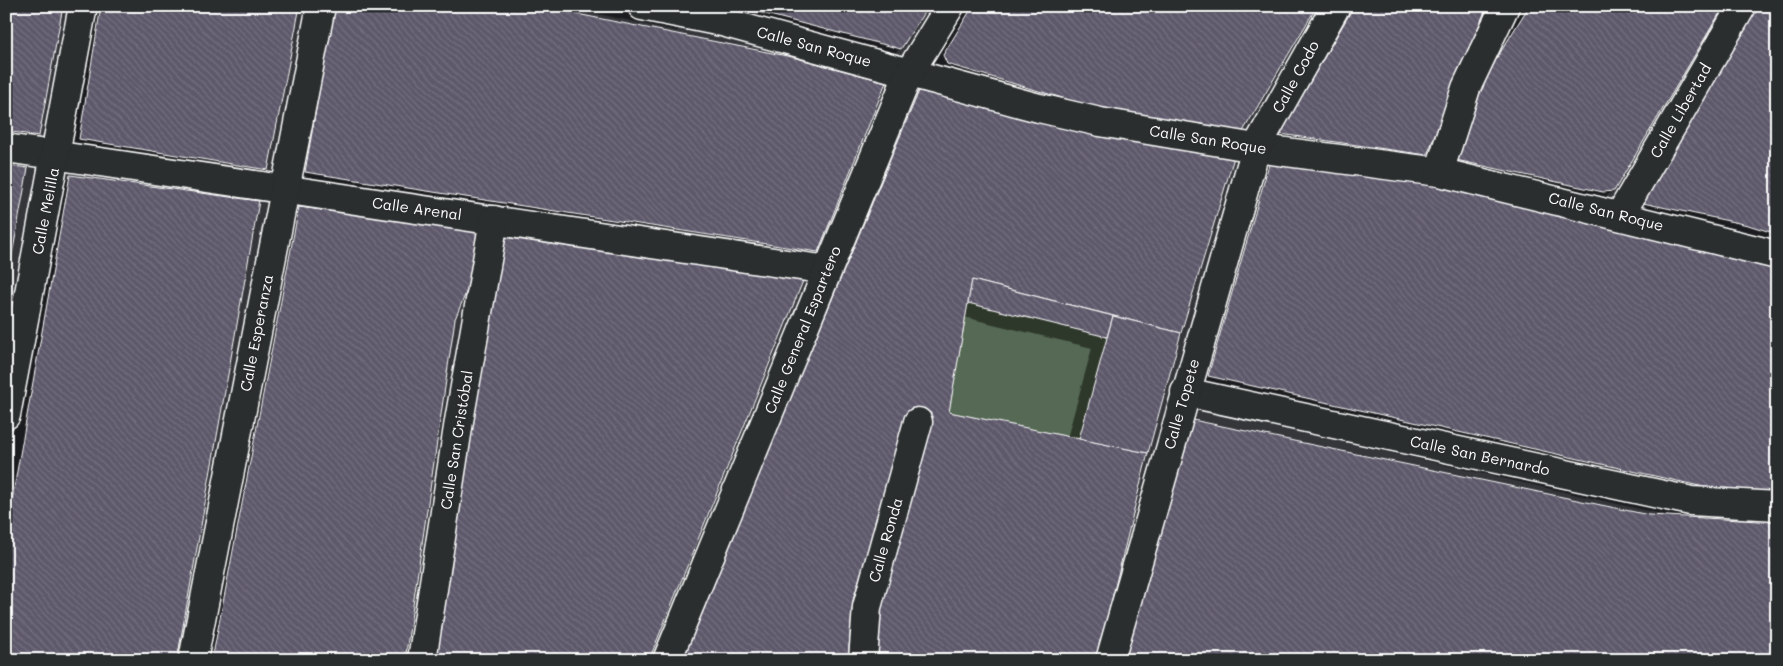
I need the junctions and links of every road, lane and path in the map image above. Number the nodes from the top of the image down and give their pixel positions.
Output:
1 (83, 6) edge
2 (321, 6) edge
3 (642, 6) edge
4 (950, 6) edge
5 (1336, 6) edge
6 (1504, 6) edge
7 (1742, 6) edge
8 (725, 14) edge
9 (909, 73) junction
10 (6, 148) edge
11 (1256, 148) junction
12 (56, 156) junction
13 (1439, 172) junction
14 (286, 190) junction
15 (1620, 215) junction
16 (494, 220) junction
17 (1777, 255) edge
18 (827, 270) junction
19 (1185, 392) junction
20 (6, 415) edge
21 (918, 422) dead end
22 (1777, 506) edge
23 (193, 660) edge
24 (422, 660) edge
25 (667, 660) edge
26 (863, 660) edge
27 (1110, 660) edge

1 - 12 street, Calle Melilla
2 - 14 street, Calle Esperanza
3 - 8 street, Calle San Roque
4 - 9 street, Calle General Espartero
5 - 11 street, Calle Codo
6 - 13 street
7 - 15 street, Calle Libertad
8 - 9 street, Calle San Roque
9 - 11 street, Calle San Roque
9 - 18 street, Calle General Espartero
10 - 12 street, Calle Arenal
11 - 13 street, Calle San Roque
11 - 19 street, Calle Topete
12 - 14 street, Calle Arenal
12 - 20 street, Calle Melilla
13 - 15 street, Calle San Roque
14 - 16 street, Calle Arenal
14 - 23 street, Calle Esperanza
15 - 17 street, Calle San Roque
16 - 18 street, Calle Arenal
16 - 24 street, Calle San Cristóbal
18 - 25 street, Calle General Espartero
19 - 22 street, Calle San Bernardo
19 - 27 street, Calle Topete
21 - 26 street, Calle Ronda

